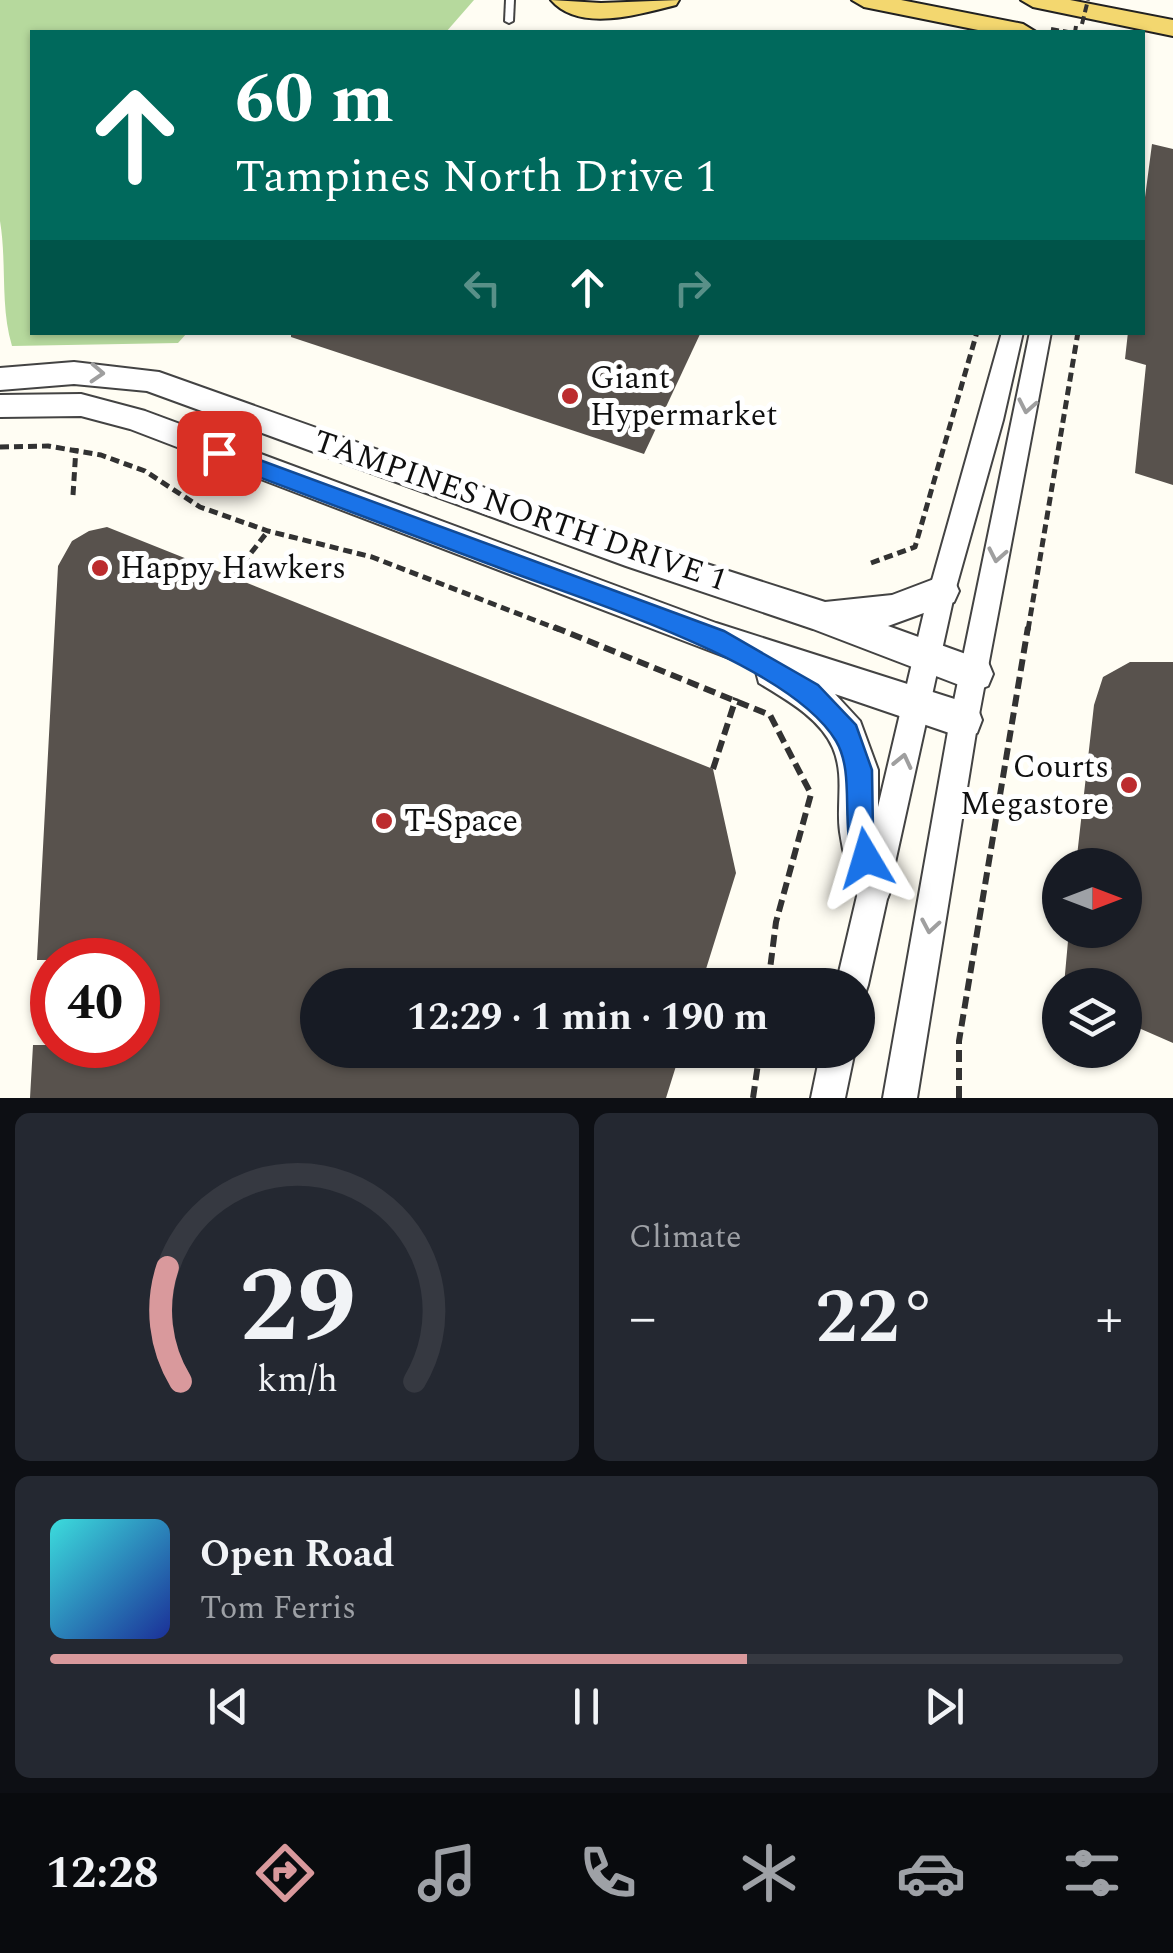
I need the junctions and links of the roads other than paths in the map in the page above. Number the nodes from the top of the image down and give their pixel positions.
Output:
1 (510, 0) edge
2 (563, 0) edge
3 (666, 0) edge
4 (864, 0) edge
5 (1034, 0) edge
6 (1146, 0) edge
7 (1173, 6) edge
8 (509, 22) dead end
9 (1173, 28) edge
10 (1014, 30) edge
11 (1012, 335) edge
12 (1040, 335) edge
13 (2, 400) edge
14 (204, 400) junction
15 (158, 430) junction
16 (942, 591) junction
17 (815, 614) junction
18 (716, 639) junction
19 (927, 656) junction
20 (974, 674) junction
21 (916, 704) junction
22 (964, 720) junction
23 (873, 885) junction
24 (856, 968) edge
25 (834, 1068) edge
26 (828, 1098) edge
27 (900, 1098) edge

1 - 8 lane
2 - 3 main road
4 - 10 main road
5 - 9 main road
6 - 7 main road
11 - 16 street
12 -> 20 street
13 -> 14 street, TAMPINES NORTH DRIVE 1
13 - 15 street, TAMPINES NORTH DRIVE 1
14 - 15 street
14 - 17 street, TAMPINES NORTH DRIVE 1
15 - 18 street, TAMPINES NORTH DRIVE 1
16 - 17 street
16 - 19 street
17 - 19 street, TAMPINES NORTH DRIVE 1
18 - 21 street, TAMPINES NORTH DRIVE 1
18 - 23 street
19 - 20 street, TAMPINES NORTH DRIVE 1
19 - 21 street
20 - 22 street
21 - 22 street, TAMPINES NORTH DRIVE 1
23 -> 21 street
22 -> 27 street
23 - 24 street
25 - 26 street

